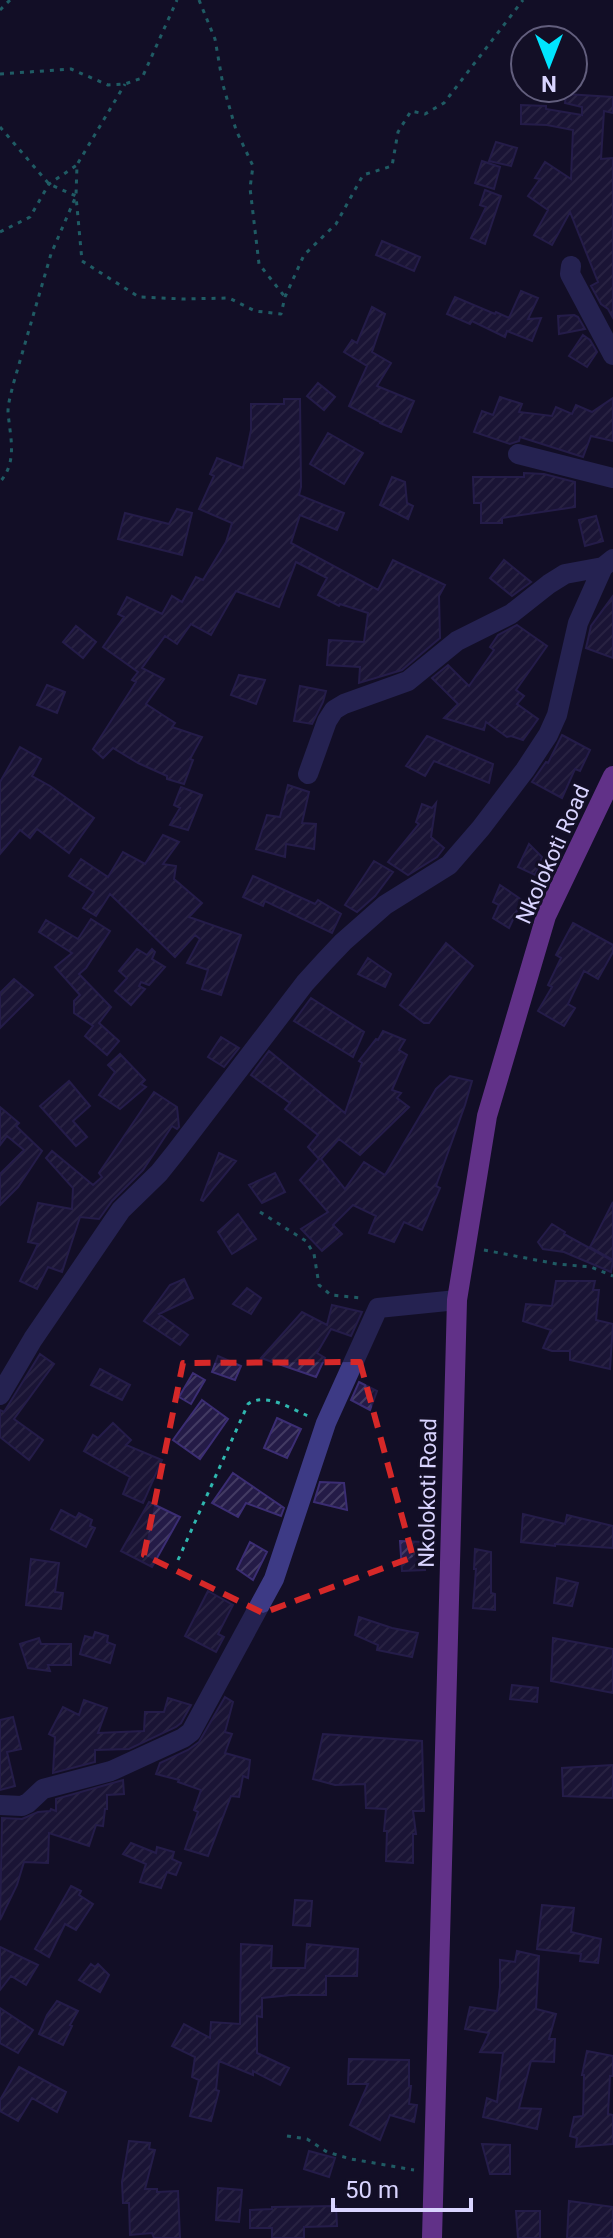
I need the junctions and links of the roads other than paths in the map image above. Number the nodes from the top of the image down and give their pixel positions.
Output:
1 (571, 266) dead end
2 (613, 355) edge
3 (518, 454) dead end
4 (613, 478) edge
5 (608, 563) edge
6 (308, 774) dead end
7 (613, 776) edge
8 (457, 1300) junction
9 (0, 1395) edge
10 (0, 1805) edge
11 (432, 2238) edge

1 - 2 street
3 - 4 street
5 - 6 street
5 - 9 street
7 - 8 main road, Nkolokoti Road
8 - 10 street
8 - 11 main road, Nkolokoti Road

